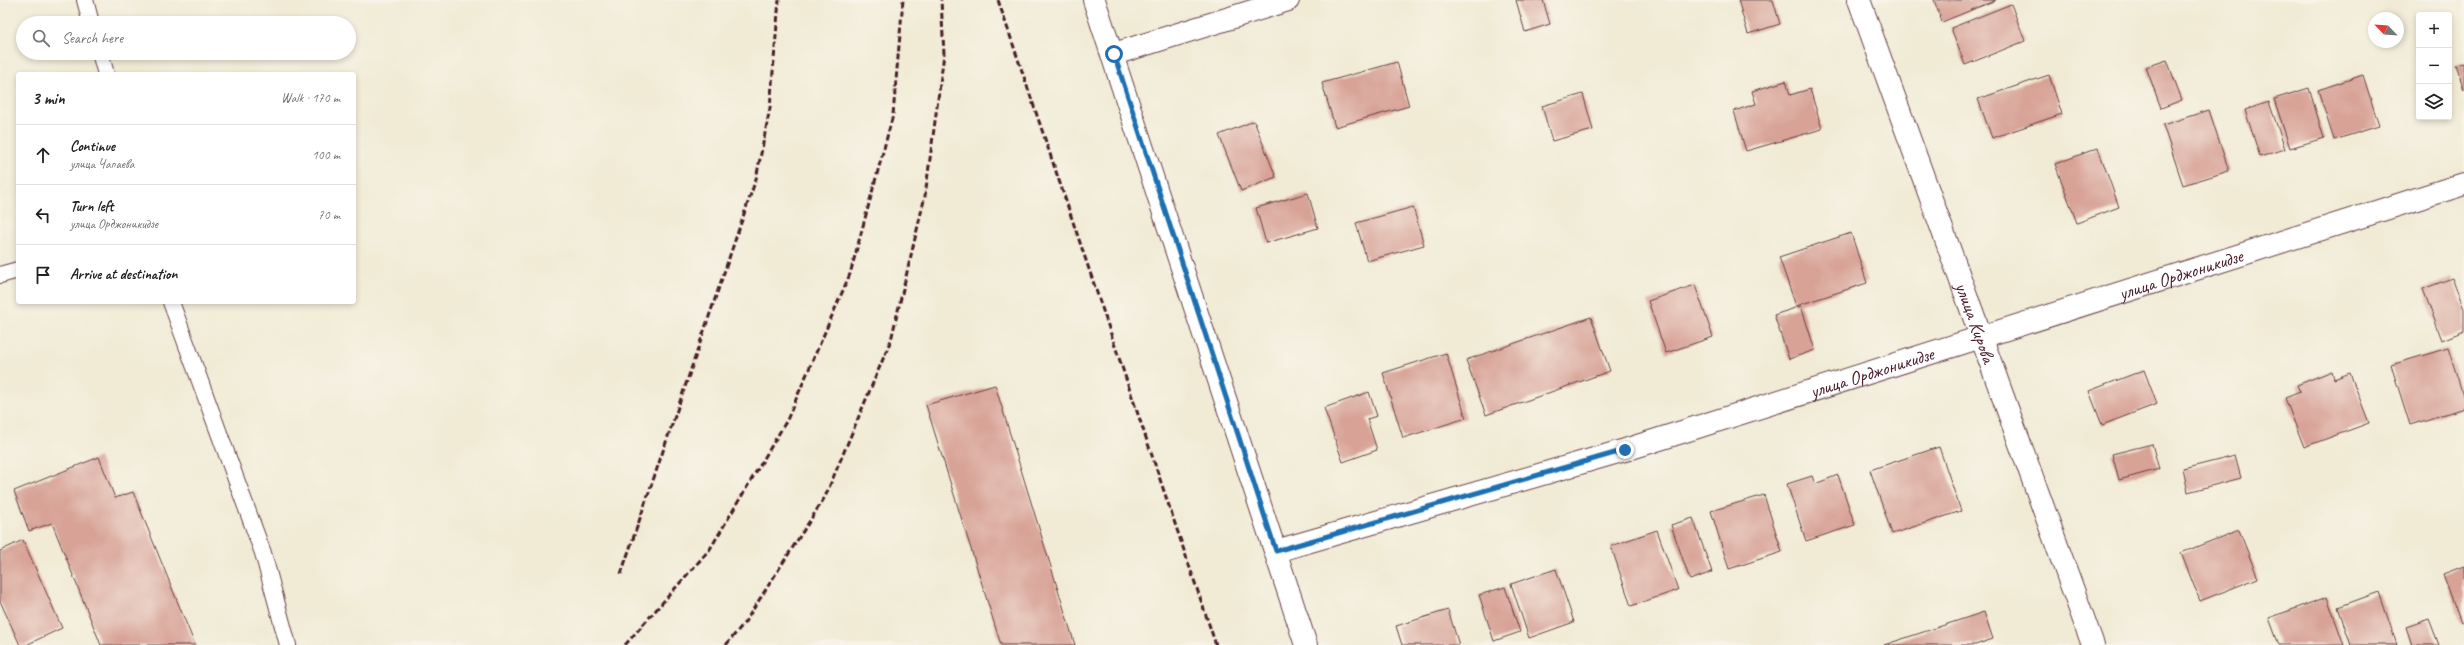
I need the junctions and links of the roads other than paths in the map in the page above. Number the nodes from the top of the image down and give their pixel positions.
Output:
1 (85, 0) edge
2 (1094, 0) edge
3 (1288, 0) edge
4 (1859, 0) edge
5 (89, 16) edge
6 (1114, 54) junction
7 (102, 60) edge
8 (105, 72) edge
9 (2464, 184) edge
10 (16, 271) edge
11 (0, 275) edge
12 (172, 304) edge
13 (1981, 338) junction
14 (1276, 551) junction
15 (288, 645) edge
16 (1306, 645) edge
17 (2093, 645) edge

1 - 5 lane
2 - 6 street
3 - 6 street
4 - 13 street, улица Кирова
6 - 14 street
7 - 8 lane
9 - 13 street, улица Орджоникидзе
10 - 11 lane
12 - 15 lane
13 - 14 street, улица Орджоникидзе
13 - 17 street, улица Кирова
14 - 16 street

